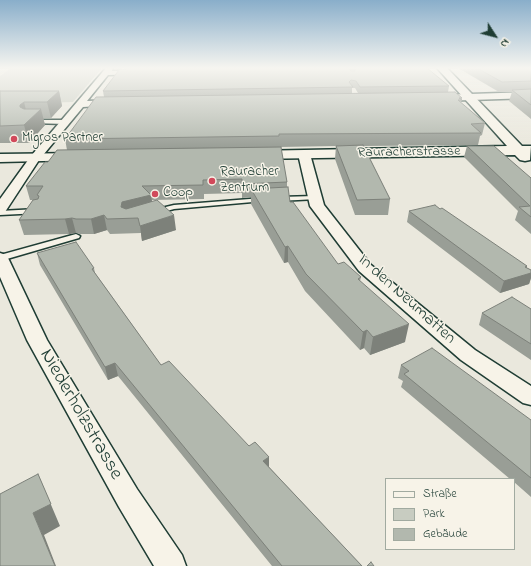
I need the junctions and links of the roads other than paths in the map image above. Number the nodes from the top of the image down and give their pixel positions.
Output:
1 (90, 94) edge
2 (466, 94) edge
3 (531, 95) edge
4 (429, 98) edge
5 (469, 98) junction
6 (121, 103) edge
7 (82, 104) junction
8 (28, 122) edge
9 (66, 122) junction
10 (525, 150) edge
11 (304, 154) junction
12 (242, 155) edge
13 (95, 157) edge
14 (0, 158) edge
15 (35, 158) junction
16 (531, 164) edge
17 (316, 201) junction
18 (284, 204) edge
19 (0, 209) edge
20 (38, 211) edge
21 (0, 213) edge
22 (148, 214) edge
23 (76, 236) dead end
24 (0, 258) edge
25 (531, 397) edge
26 (172, 566) edge

1 - 7 street
2 - 5 street
3 - 5 street
4 - 5 street
5 - 10 street
6 - 7 street
7 - 9 street
8 - 9 lane
9 - 15 street
10 - 11 street, Rauracherstrasse
10 - 16 street
11 - 12 street, Rauracherstrasse
11 - 17 street, In den Neumatten
13 - 15 street
14 - 15 street
15 - 19 street
17 - 18 lane
17 - 22 lane
17 - 25 street, In den Neumatten
20 - 21 lane
23 - 24 lane
24 - 26 street, Niederholzstrasse

